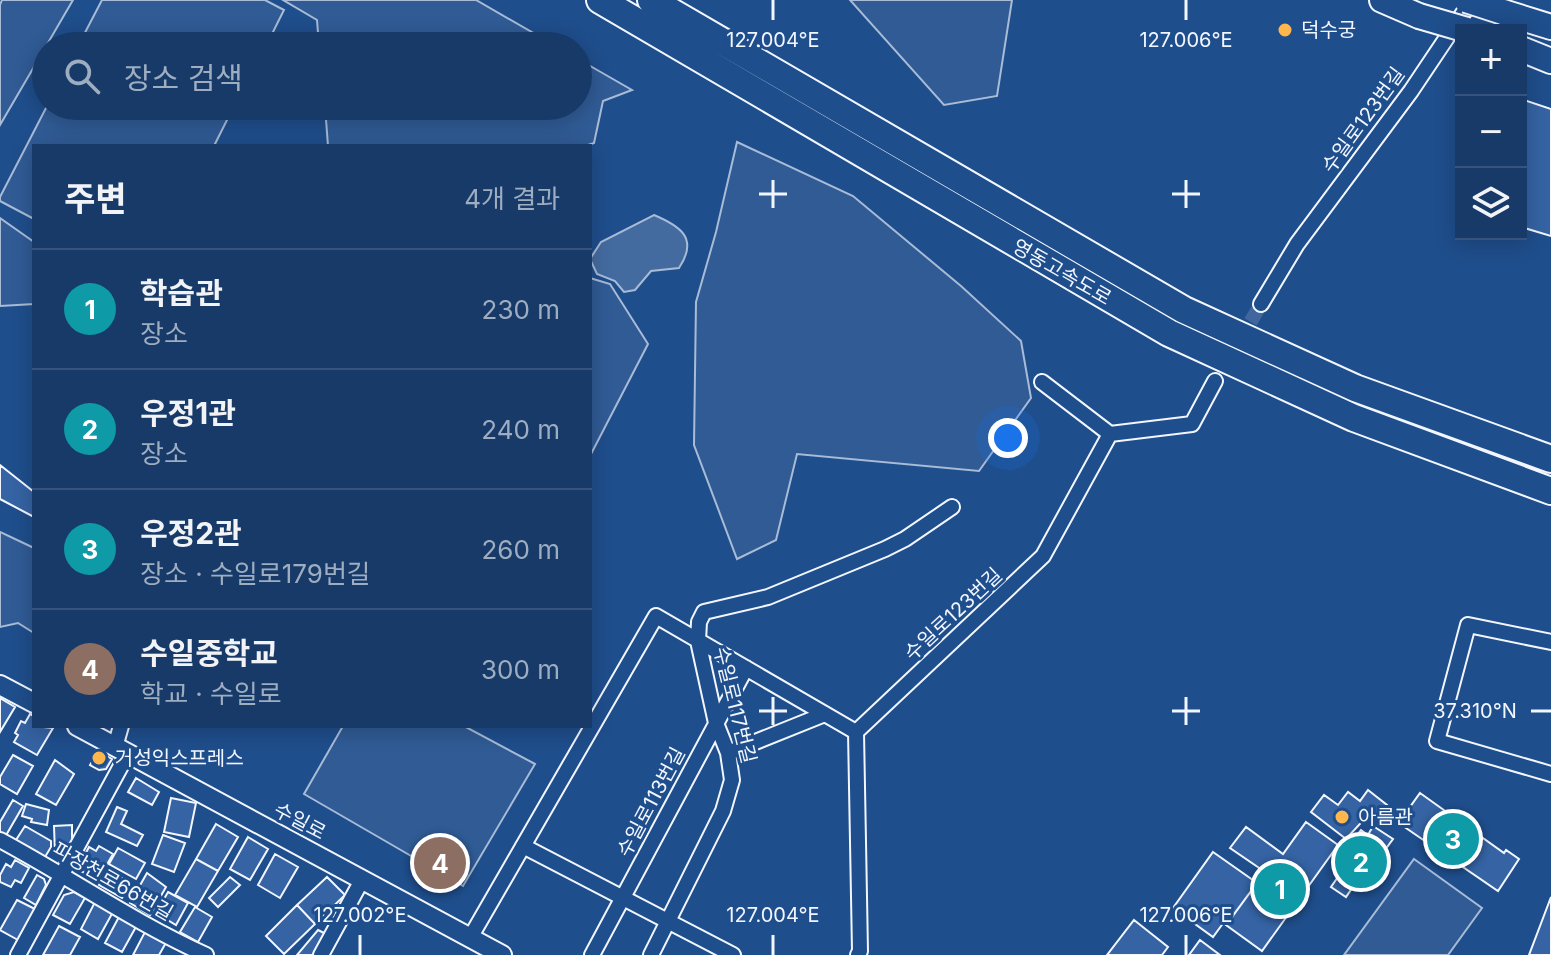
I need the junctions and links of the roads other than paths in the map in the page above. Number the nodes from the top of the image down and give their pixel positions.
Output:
1 (600, 0) edge
2 (651, 0) edge
3 (1382, 0) edge
4 (1469, 0) edge
5 (1455, 26) edge
6 (1551, 27) edge
7 (1527, 51) edge
8 (1551, 61) edge
9 (1261, 304) tunnel mouth
10 (1215, 381) dead end
11 (1042, 382) dead end
12 (1110, 434) junction
13 (1551, 459) edge
14 (1551, 491) edge
15 (952, 507) dead end
16 (698, 641) junction
17 (1551, 642) edge
18 (746, 668) junction
19 (0, 685) edge
20 (32, 702) edge
21 (825, 714) junction
22 (716, 723) junction
23 (592, 727) edge
24 (81, 728) edge
25 (121, 728) edge
26 (591, 728) edge
27 (856, 732) junction
28 (121, 750) junction
29 (728, 753) junction
30 (1551, 774) edge
31 (0, 840) edge
32 (523, 846) junction
33 (63, 874) junction
34 (362, 880) junction
35 (623, 898) junction
36 (669, 922) junction
37 (470, 938) junction
38 (176, 949) edge
39 (18, 955) edge
40 (206, 955) edge
41 (321, 955) edge
42 (502, 955) edge
43 (592, 955) edge
44 (651, 955) edge
45 (733, 955) edge
46 (858, 955) edge

1 - 14 highway, 영동고속도로
2 - 13 highway, 영동고속도로
3 - 5 highway, bridge
4 - 6 highway, bridge
4 - 9 street, 수일로123번길
7 - 8 highway
10 - 12 street
11 - 12 street
12 - 27 street, 수일로123번길
15 - 16 street, 수일로117번길
16 - 18 street
16 - 22 street, 수일로117번길
16 - 23 street
17 - 30 street
18 - 21 street
18 - 22 street, 수일로113번길
19 - 20 street
21 - 27 street
21 - 29 street
22 - 29 street, 수일로117번길
22 - 35 street, 수일로113번길
24 - 28 street, 수일로
25 - 28 street
26 - 32 street
27 - 46 street
28 - 33 street
28 - 34 street, 수일로
29 - 36 street, 수일로117번길
31 - 33 street, 파장천로66번길
32 - 35 street
32 - 37 street
33 - 38 street, 파장천로66번길
33 - 39 street
34 - 37 street, 수일로
34 - 41 street
35 - 36 street
35 - 43 street, 수일로113번길
36 - 44 street, 수일로117번길
36 - 45 street
37 - 42 street, 수일로
38 - 40 street, 파장천로66번길

